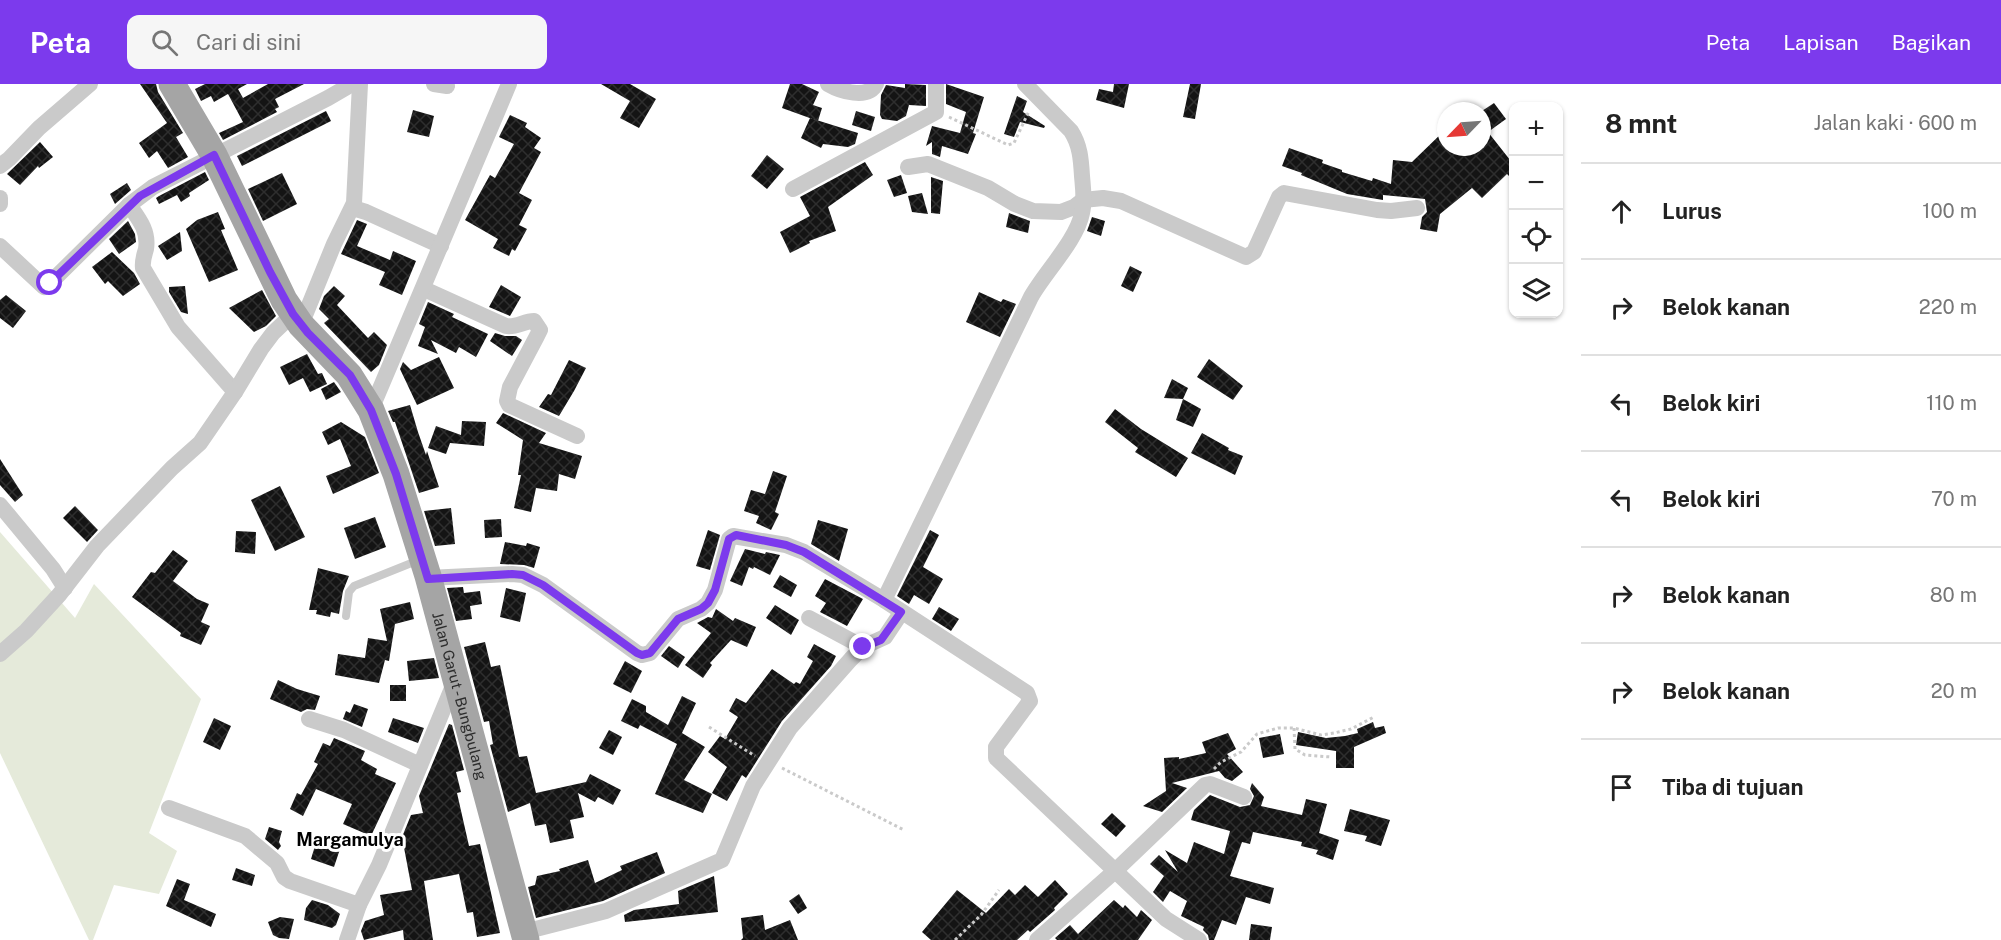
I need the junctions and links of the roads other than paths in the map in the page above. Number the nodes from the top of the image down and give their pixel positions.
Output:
1 (90, 84) edge
2 (172, 84) edge
3 (352, 84) edge
4 (360, 84) edge
5 (509, 84) edge
6 (828, 84) edge
7 (876, 84) edge
8 (936, 84) edge
9 (1030, 90) edge
10 (214, 155) junction
11 (0, 166) edge
12 (908, 167) dead end
13 (793, 189) dead end
14 (0, 198) edge
15 (1083, 200) junction
16 (0, 204) edge
17 (129, 205) junction
18 (353, 208) junction
19 (1417, 208) dead end
20 (0, 246) edge
21 (441, 246) junction
22 (424, 289) junction
23 (297, 320) junction
24 (236, 392) junction
25 (371, 410) junction
26 (577, 436) dead end
27 (0, 505) edge
28 (425, 569) junction
29 (64, 588) junction
30 (884, 600) junction
31 (901, 612) junction
32 (346, 616) dead end
33 (809, 618) dead end
34 (863, 647) junction
35 (0, 654) edge
36 (456, 679) junction
37 (309, 719) dead end
38 (420, 765) junction
39 (1244, 796) dead end
40 (169, 808) dead end
41 (1115, 871) junction
42 (359, 904) junction
43 (525, 936) edge
44 (347, 940) edge
45 (1037, 940) edge
46 (1199, 940) edge

1 - 11 street
2 - 10 main road, Jalan Garut - Bungbulang
3 - 10 street
4 - 18 street
5 - 21 street
6 - 7 street
8 - 13 street
9 - 15 street
10 - 17 street
10 - 23 main road, Jalan Garut - Bungbulang
12 - 15 street
14 - 16 street
15 - 19 street
15 - 30 street
17 - 20 street
17 - 24 street
18 - 21 street
18 - 23 street
21 - 22 street
22 - 25 street
22 - 26 street
23 - 24 street
23 - 25 main road, Jalan Garut - Bungbulang
24 - 29 street
25 - 28 main road, Jalan Garut - Bungbulang
27 - 29 street
28 - 30 street
28 - 32 lane
28 - 36 main road, Jalan Garut - Bungbulang
29 - 35 street
30 - 31 street
31 - 34 street
31 - 41 street
33 - 34 street
34 - 43 street
36 - 38 street
36 - 43 main road, Jalan Garut - Bungbulang
37 - 38 street
38 - 42 street
39 - 41 street
40 - 42 street
41 - 45 street
41 - 46 street
42 - 44 street

